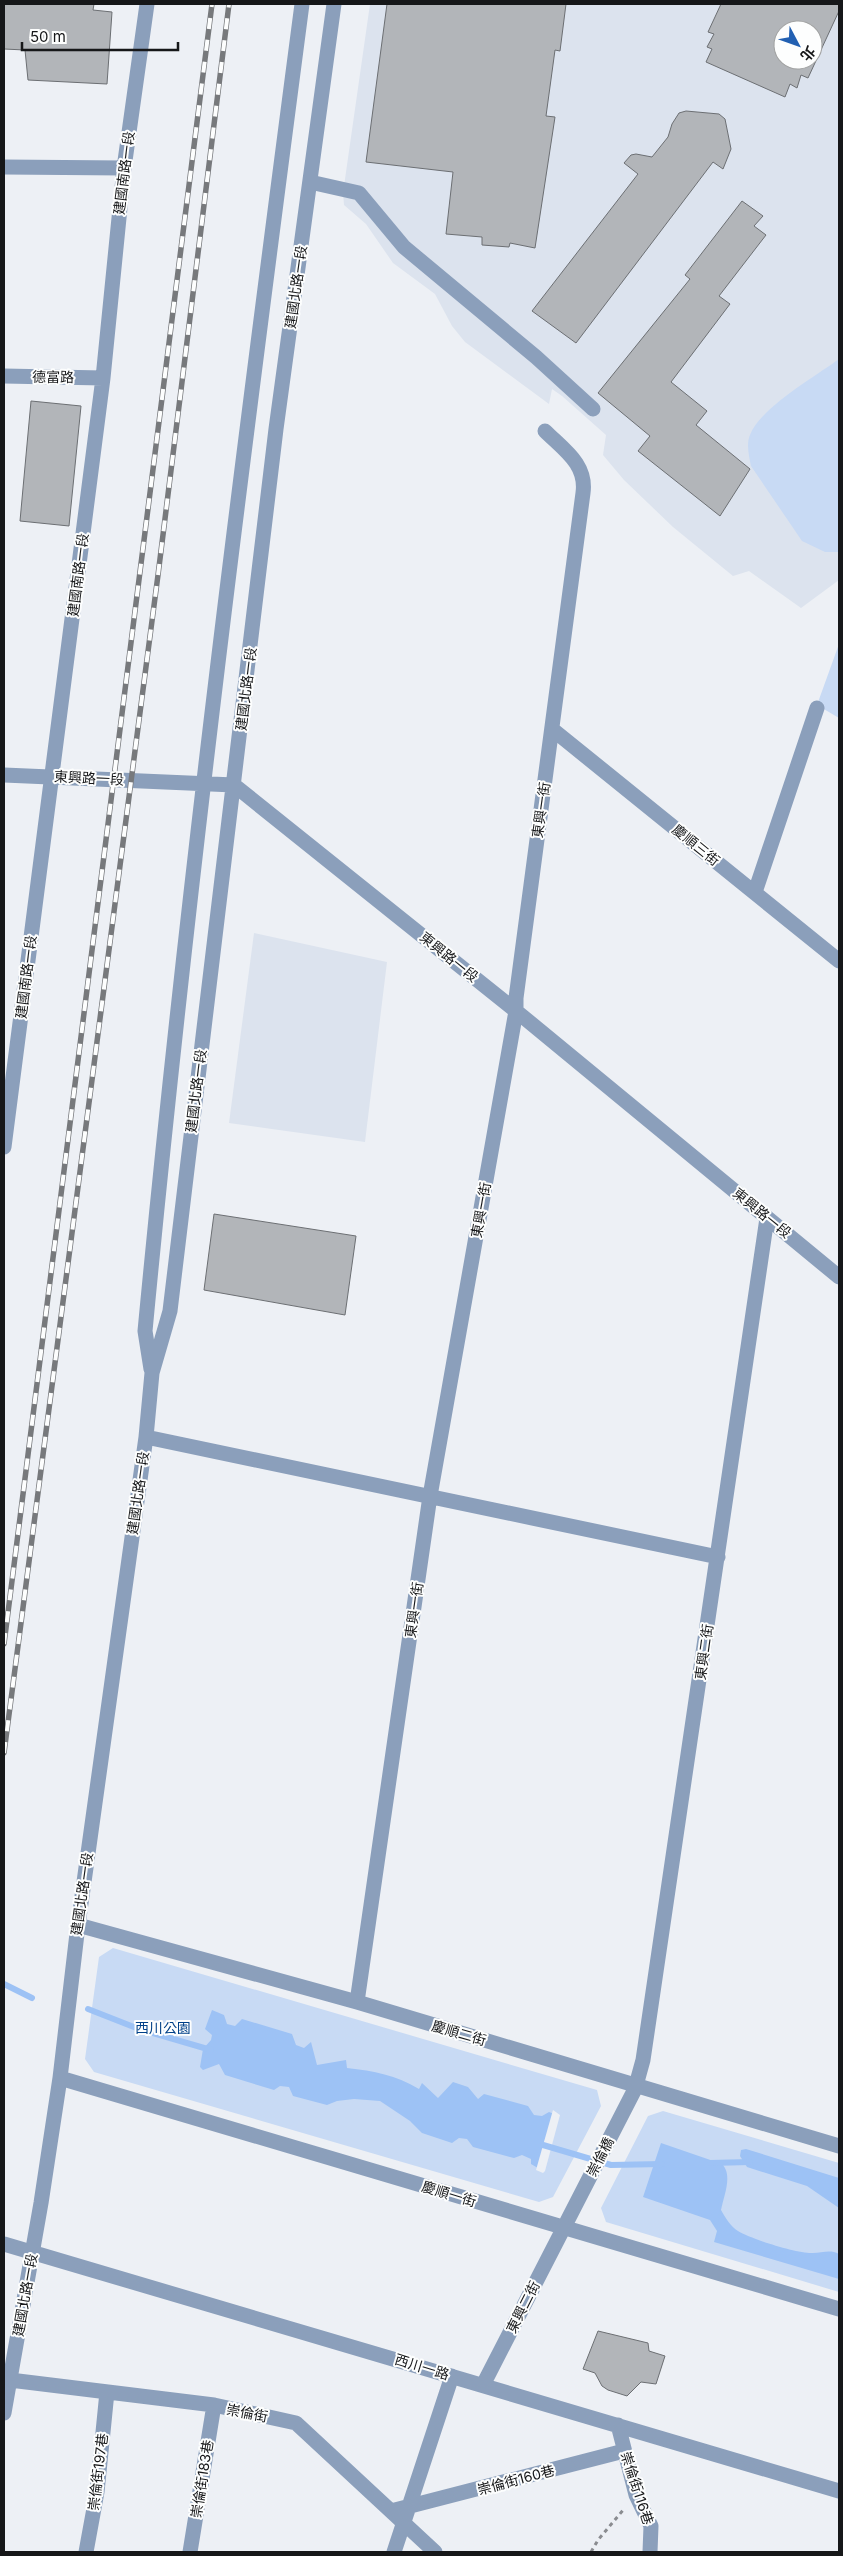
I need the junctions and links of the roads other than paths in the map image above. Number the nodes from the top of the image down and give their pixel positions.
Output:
1 (147, 4) edge
2 (302, 4) edge
3 (334, 4) edge
4 (4, 167) edge
5 (124, 168) junction
6 (310, 182) junction
7 (4, 376) edge
8 (103, 378) junction
9 (593, 409) dead end
10 (545, 431) dead end
11 (816, 708) dead end
12 (552, 729) junction
13 (4, 775) edge
14 (52, 776) junction
15 (204, 784) junction
16 (234, 785) junction
17 (755, 892) junction
18 (839, 961) edge
19 (516, 1011) junction
20 (4, 1147) edge
21 (767, 1218) junction
22 (839, 1277) edge
23 (152, 1373) junction
24 (146, 1437) junction
25 (430, 1496) junction
26 (718, 1557) junction
27 (78, 1925) junction
28 (357, 2002) junction
29 (60, 2078) junction
30 (636, 2085) junction
31 (839, 2146) edge
32 (564, 2228) junction
33 (4, 2244) edge
34 (32, 2252) junction
35 (839, 2308) edge
36 (452, 2376) junction
37 (10, 2380) junction
38 (483, 2386) junction
39 (107, 2392) junction
40 (215, 2406) junction
41 (4, 2413) edge
42 (618, 2425) junction
43 (624, 2451) junction
44 (839, 2490) edge
45 (404, 2515) junction
46 (86, 2552) edge
47 (190, 2552) edge
48 (394, 2552) edge
49 (435, 2552) edge
50 (650, 2552) edge

1 - 5 street, 建國南路一段
2 - 15 street, 建國北路一段
3 - 6 street, 建國北路一段
4 - 5 street
5 - 8 street, 建國南路一段
6 - 9 street
6 - 16 street, 建國北路一段
7 - 8 street, 德富路
8 - 14 street, 建國南路一段
10 - 12 street, 東興一街
11 - 17 street
12 - 17 street, 慶順三街
12 - 19 street, 東興一街
13 - 14 street, 東興路一段
14 - 15 street, 東興路一段
14 - 20 street, 建國南路一段
15 - 16 street, 東興路一段
15 - 23 street, 建國北路一段
16 - 19 street, 東興路一段
16 - 23 street, 建國北路一段
17 - 18 street, 慶順三街
19 - 21 street, 東興路一段
19 - 25 street, 東興一街
21 - 22 street, 東興路一段
21 - 26 street, 東興二街
23 - 24 street, 建國北路一段
24 - 25 street
24 - 27 street, 建國北路一段
25 - 26 street
25 - 28 street, 東興一街
26 - 30 street, 東興二街
27 - 28 street, 慶順二街
27 - 29 street, 建國北路一段
28 - 30 street, 慶順二街
29 - 32 street, 慶順一街
29 - 34 street, 建國北路一段
30 - 31 street, 慶順二街
30 - 32 street, 崇倫橋
32 - 35 street, 慶順一街
32 - 38 street, 東興二街
33 - 34 street, 西川一路
34 - 36 street, 西川一路
34 - 37 street, 建國北路一段
36 - 38 street, 西川一路
36 - 45 street
37 - 39 street, 崇倫街
37 - 41 street, 建國北路一段
38 - 42 street, 西川一路
39 - 40 street, 崇倫街
39 - 46 street, 崇倫街197巷
40 - 45 street, 崇倫街
40 - 47 street, 崇倫街183巷
42 - 43 street, 崇倫街116巷
42 - 44 street, 西川一路
43 - 45 street, 崇倫街160巷
43 - 50 street, 崇倫街116巷
45 - 48 street
45 - 49 street, 崇倫街

